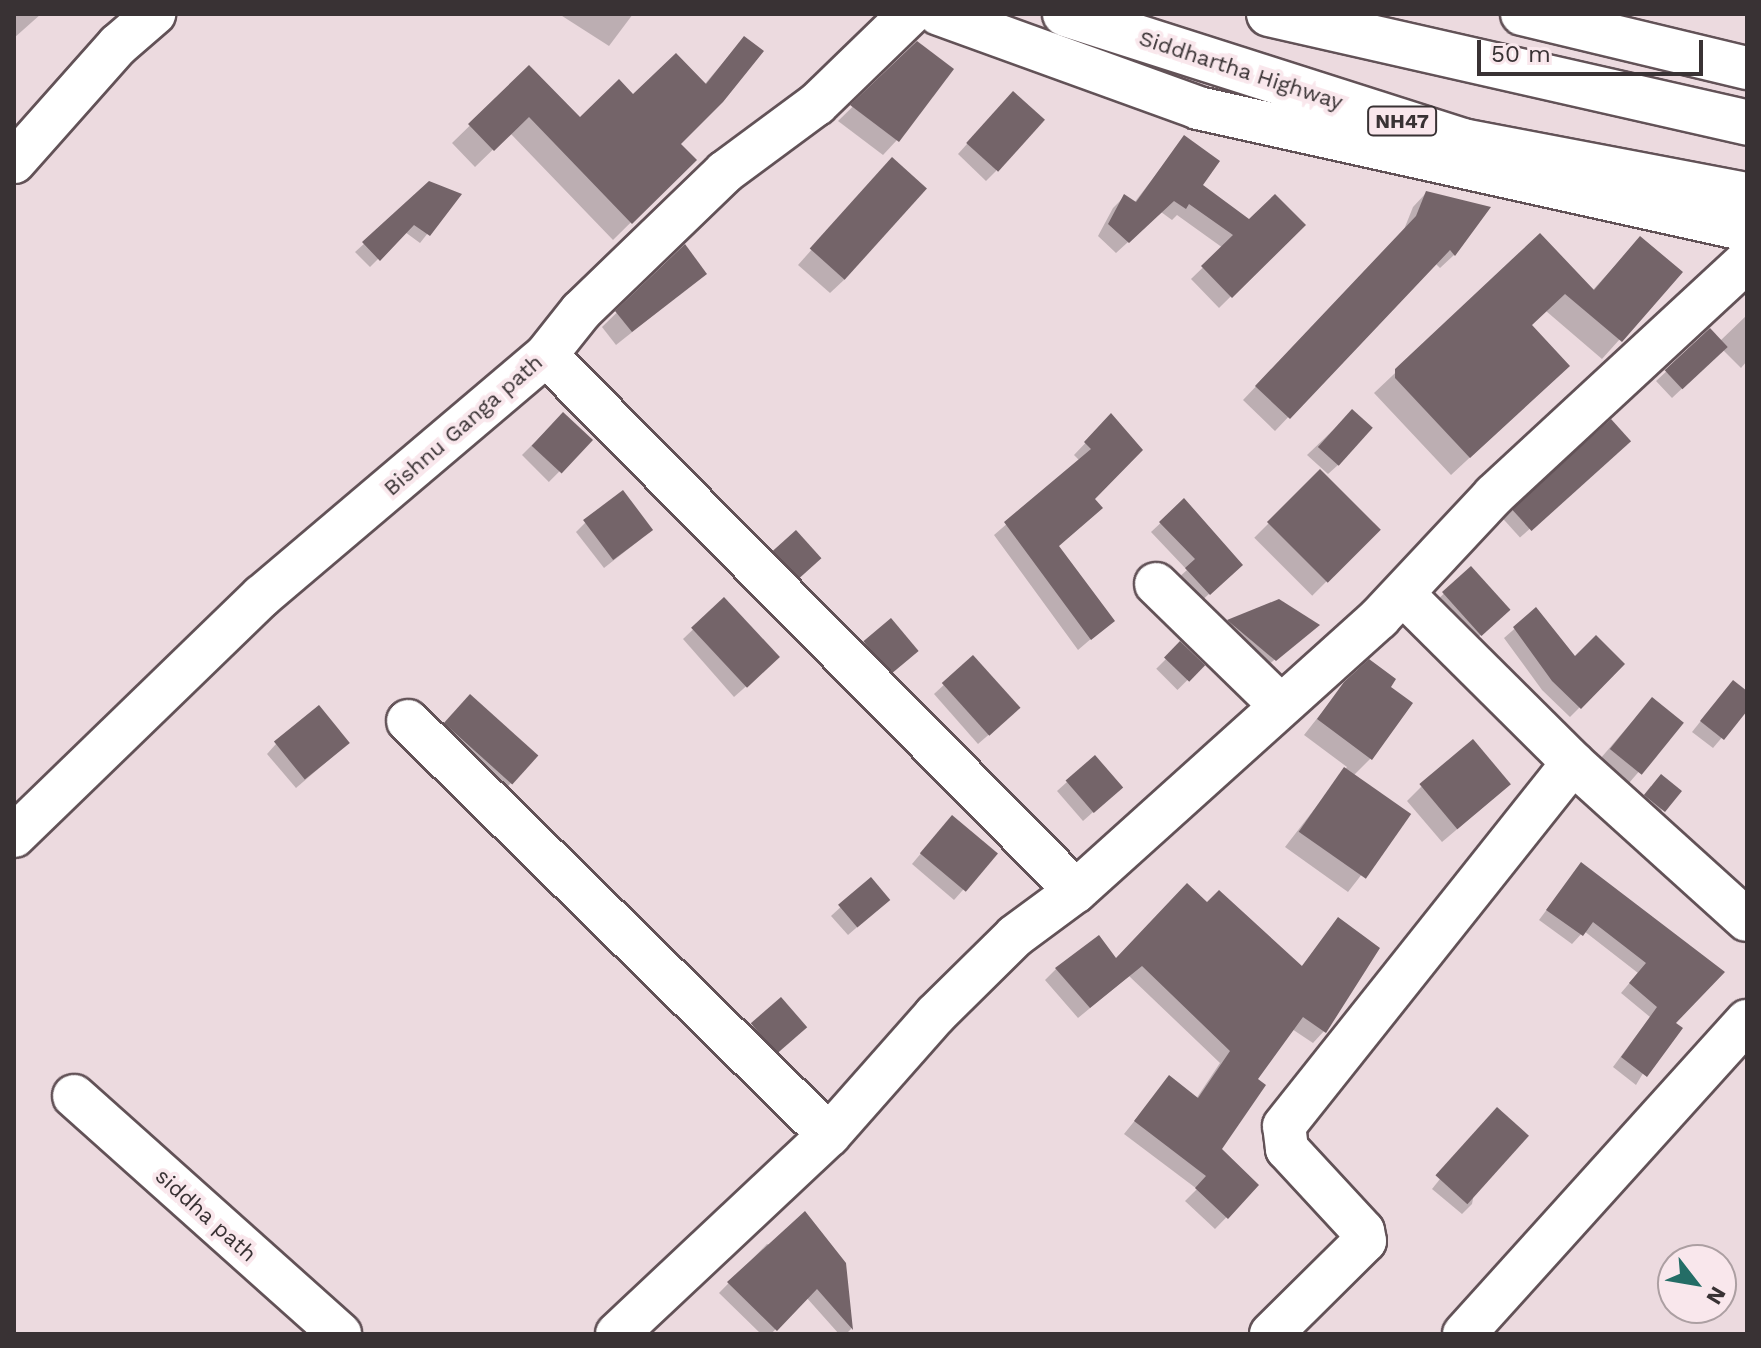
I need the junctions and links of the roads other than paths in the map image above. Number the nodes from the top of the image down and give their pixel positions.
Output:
1 (154, 14) edge
2 (910, 14) edge
3 (939, 14) edge
4 (1065, 14) edge
5 (1269, 14) edge
6 (1522, 14) edge
7 (1747, 68) edge
8 (1747, 123) edge
9 (14, 162) edge
10 (1747, 195) edge
11 (1747, 230) edge
12 (1747, 261) edge
13 (546, 355) junction
14 (1156, 584) dead end
15 (1403, 594) junction
16 (1279, 704) junction
17 (408, 721) dead end
18 (1573, 763) junction
19 (14, 836) edge
20 (1076, 891) junction
21 (1747, 920) edge
22 (1747, 1021) edge
23 (74, 1096) dead end
24 (829, 1135) junction
25 (340, 1334) edge
26 (617, 1334) edge
27 (1271, 1334) edge
28 (1464, 1334) edge

1 - 9 street
2 - 13 street, Bishnu Ganga path
3 - 11 street
4 - 10 highway, Siddhartha Highway / NH47
5 - 8 highway
6 - 7 street
12 - 15 street
13 - 19 street, Bishnu Ganga path
13 - 20 street
14 - 16 street
15 - 16 street
15 - 18 street
16 - 20 street
17 - 24 street
18 - 21 street
18 - 27 street
20 - 24 street
22 - 28 street
23 - 25 street, siddha path
24 - 26 street

